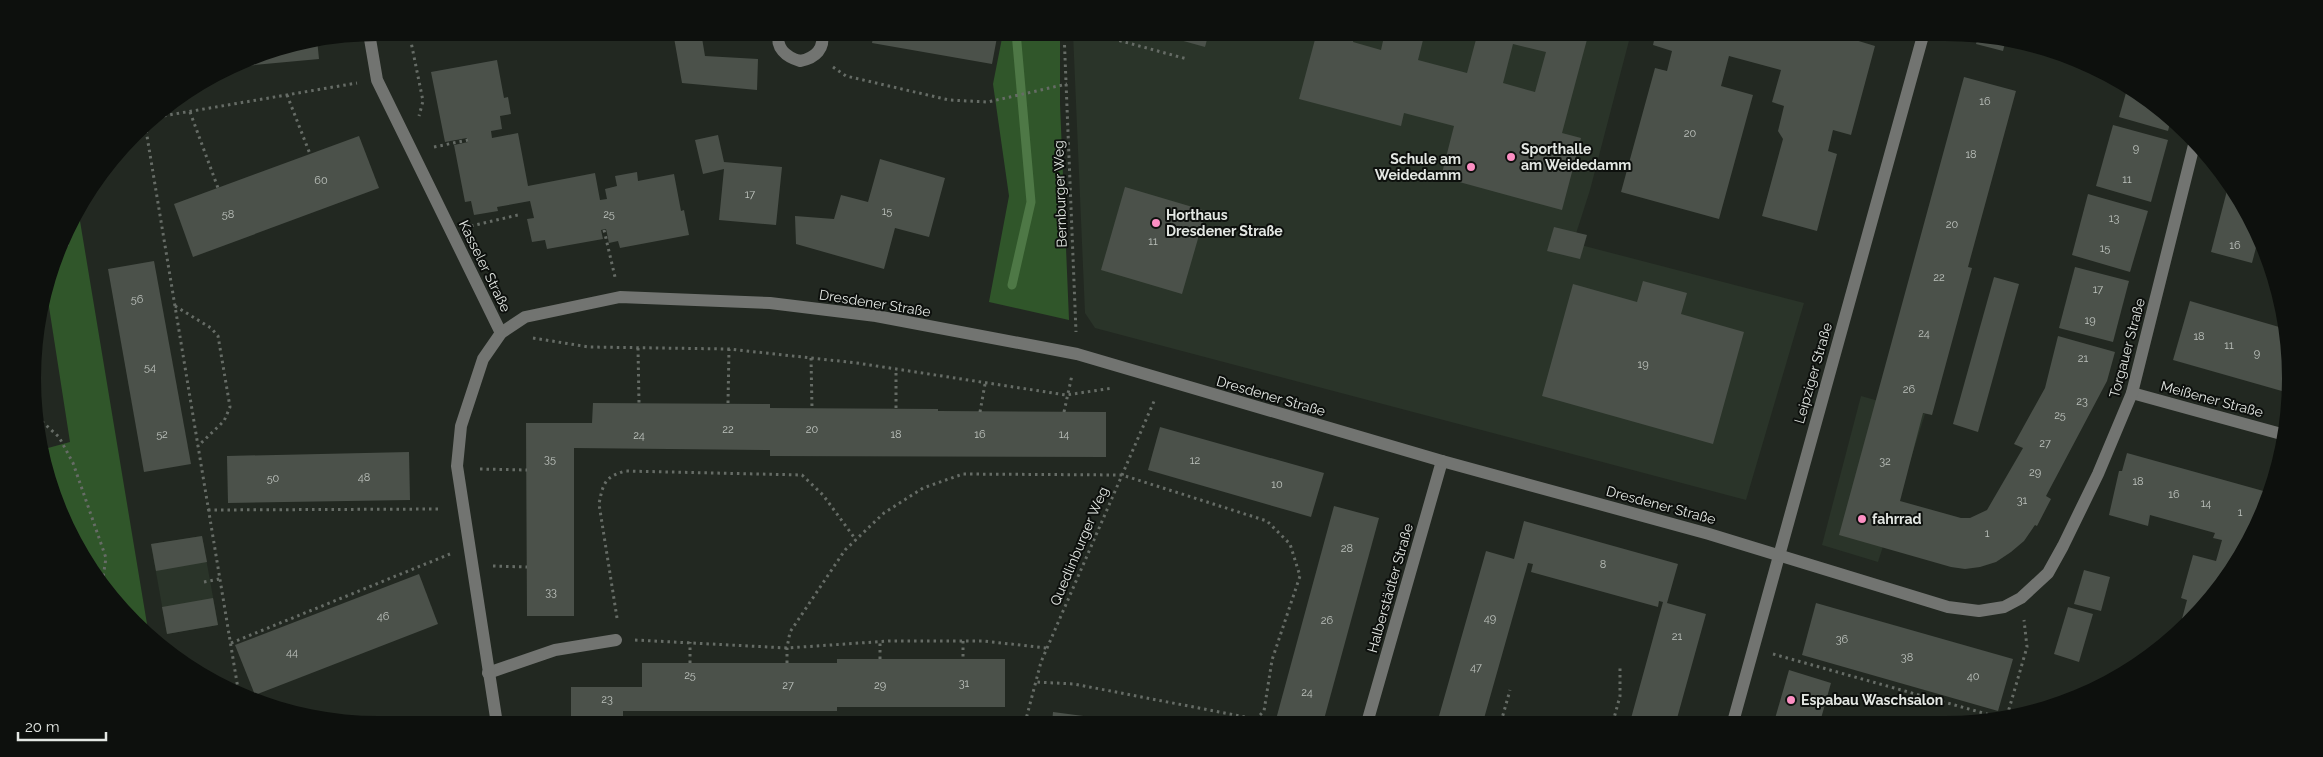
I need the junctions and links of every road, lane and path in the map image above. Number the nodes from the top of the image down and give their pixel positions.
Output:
1 (370, 41) edge
2 (411, 41) edge
3 (779, 41) edge
4 (821, 41) edge
5 (1065, 41) edge
6 (1121, 41) edge
7 (1921, 41) edge
8 (816, 55) junction
9 (1187, 59) dead end
10 (377, 80) junction
11 (1068, 84) junction
12 (287, 95) junction
13 (190, 112) junction
14 (168, 115) edge
15 (147, 134) edge
16 (468, 140) dead end
17 (2193, 150) edge
18 (412, 152) junction
19 (310, 154) dead end
20 (218, 188) dead end
21 (518, 215) dead end
22 (604, 230) dead end
23 (451, 231) junction
24 (620, 297) junction
25 (174, 305) junction
26 (501, 333) junction
27 (638, 348) junction
28 (729, 349) junction
29 (1077, 354) junction
30 (811, 358) junction
31 (896, 369) junction
32 (1163, 380) junction
33 (985, 384) junction
34 (1114, 388) dead end
35 (2132, 393) junction
36 (1066, 395) junction
37 (639, 403) dead end
38 (728, 404) dead end
39 (812, 408) dead end
40 (896, 408) dead end
41 (980, 412) dead end
42 (1064, 412) dead end
43 (44, 423) edge
44 (2277, 432) edge
45 (198, 446) junction
46 (1442, 461) junction
47 (456, 466) junction
48 (526, 470) dead end
49 (1122, 475) junction
50 (463, 509) junction
51 (208, 510) junction
52 (856, 540) junction
53 (469, 546) junction
54 (1778, 555) junction
55 (472, 566) junction
56 (527, 567) dead end
57 (104, 574) edge
58 (219, 579) junction
59 (204, 582) dead end
60 (2022, 598) junction
61 (616, 640) junction
62 (962, 641) junction
63 (690, 642) junction
64 (880, 642) junction
65 (231, 643) junction
66 (786, 648) junction
67 (1047, 648) junction
68 (1753, 649) junction
69 (880, 659) dead end
70 (963, 659) dead end
71 (690, 663) dead end
72 (787, 663) dead end
73 (1620, 666) dead end
74 (488, 672) junction
75 (1036, 682) junction
76 (237, 685) edge
77 (1510, 690) dead end
78 (2009, 709) edge
79 (1984, 713) edge
80 (496, 716) edge
81 (1026, 716) edge
82 (1240, 716) edge
83 (1259, 716) edge
84 (1369, 716) edge
85 (1503, 716) edge
86 (1615, 716) edge
87 (1735, 716) edge

1 - 10 street, Kasseler Straße
2 - 18 path
3 - 8 street
4 - 8 street
5 - 11 path, Bernburger Weg
6 - 9 path
7 - 54 street, Leipziger Straße
8 - 11 path
10 - 12 path
10 - 18 street, Kasseler Straße
11 - 29 path, Bernburger Weg
12 - 13 path
12 - 19 path
13 - 14 path
13 - 20 path
15 - 25 path
16 - 18 path
17 - 35 street, Torgauer Straße
18 - 23 street, Kasseler Straße
21 - 23 path
22 - 24 path
23 - 26 street, Kasseler Straße
24 - 26 street, Dresdener Straße
24 - 29 street, Dresdener Straße
25 - 45 path
25 - 45 path
26 - 27 path
26 - 47 street, Kasseler Straße
27 - 28 path
27 - 37 path
28 - 30 path
28 - 38 path
29 - 32 street, Dresdener Straße
30 - 31 path
30 - 39 path
31 - 33 path
31 - 40 path
32 - 46 street, Dresdener Straße
32 - 49 path, Quedlinburger Weg
33 - 36 path
33 - 41 path
34 - 36 path
35 - 44 street, Meißener Straße
35 - 60 street, Torgauer Straße
36 - 42 path
43 - 57 path
45 - 51 path
46 - 54 street, Dresdener Straße
46 - 84 street, Halberstädter Straße
47 - 48 path
47 - 50 street, Kasseler Straße
49 - 52 path
49 - 67 path, Quedlinburger Weg
49 - 83 path
50 - 51 path
50 - 53 street, Kasseler Straße
51 - 58 path
52 - 61 path
52 - 66 path
53 - 55 street, Kasseler Straße
53 - 65 path
54 - 60 street, Dresdener Straße
54 - 68 street, Leipziger Straße
55 - 56 path
55 - 74 street, Kasseler Straße
58 - 59 path
58 - 65 path
60 - 78 path
61 - 63 path
61 - 74 street
62 - 64 path
62 - 67 path
62 - 70 path
63 - 66 path
63 - 71 path
64 - 66 path
64 - 69 path
65 - 76 path
66 - 72 path
67 - 75 path, Quedlinburger Weg
68 - 79 path
68 - 87 street, Leipziger Straße
73 - 86 path
74 - 80 street, Kasseler Straße
75 - 81 path, Quedlinburger Weg
75 - 82 path
77 - 85 path

